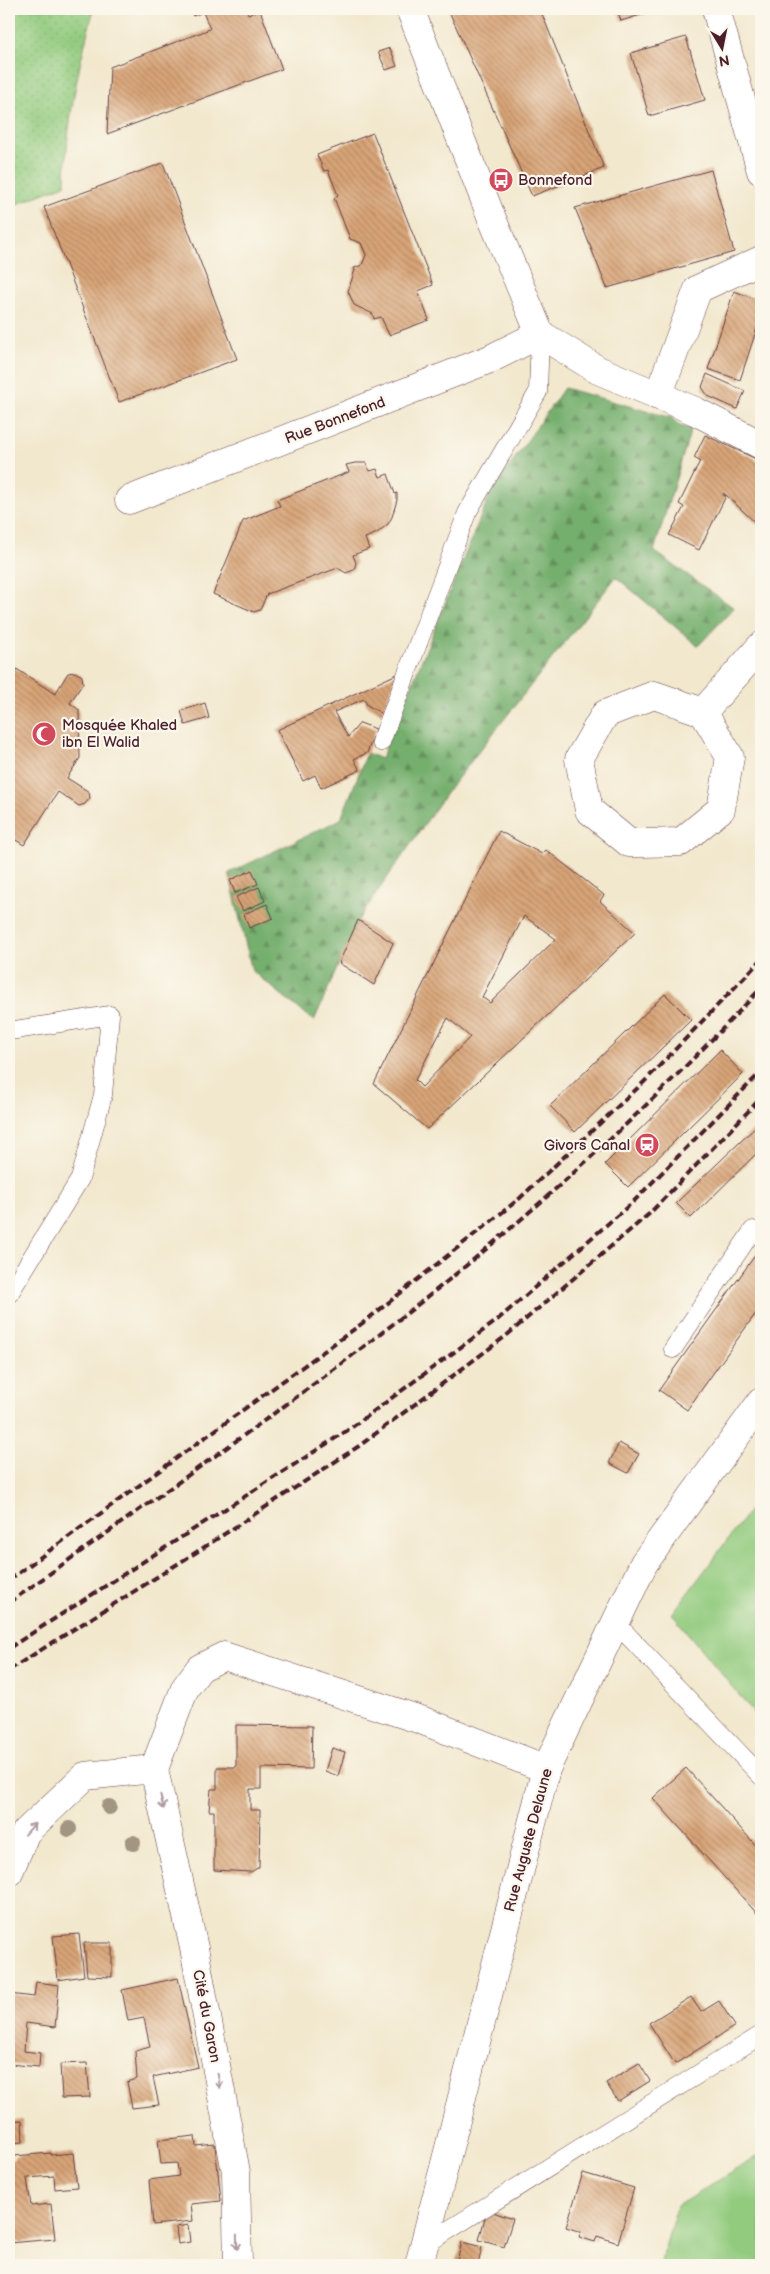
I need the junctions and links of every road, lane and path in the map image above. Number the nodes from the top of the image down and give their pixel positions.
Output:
1 (410, 9) edge
2 (716, 9) edge
3 (761, 171) edge
4 (761, 260) edge
5 (540, 334) junction
6 (658, 396) junction
7 (761, 445) edge
8 (129, 500) dead end
9 (761, 646) edge
10 (703, 712) junction
11 (381, 742) dead end
12 (9, 1031) edge
13 (761, 1237) edge
14 (9, 1294) edge
15 (673, 1349) dead end
16 (761, 1402) edge
17 (616, 1622) junction
18 (154, 1769) junction
19 (546, 1769) junction
20 (761, 1776) edge
21 (9, 1872) edge
22 (761, 2035) edge
23 (421, 2256) edge
24 (238, 2265) edge

1 - 5 street
2 - 3 street
4 - 6 street
5 - 6 street
5 - 8 street, Rue Bonnefond
5 - 11 lane
6 - 7 street
9 - 10 street
10 - 10 street
12 - 14 lane
13 - 15 lane
16 - 17 street, Rue Auguste Delaune
17 - 19 street, Rue Auguste Delaune
17 - 20 lane
18 - 19 street
21 -> 18 street
18 -> 24 street, Cité du Garon
19 - 23 street, Rue Auguste Delaune
22 - 23 lane

